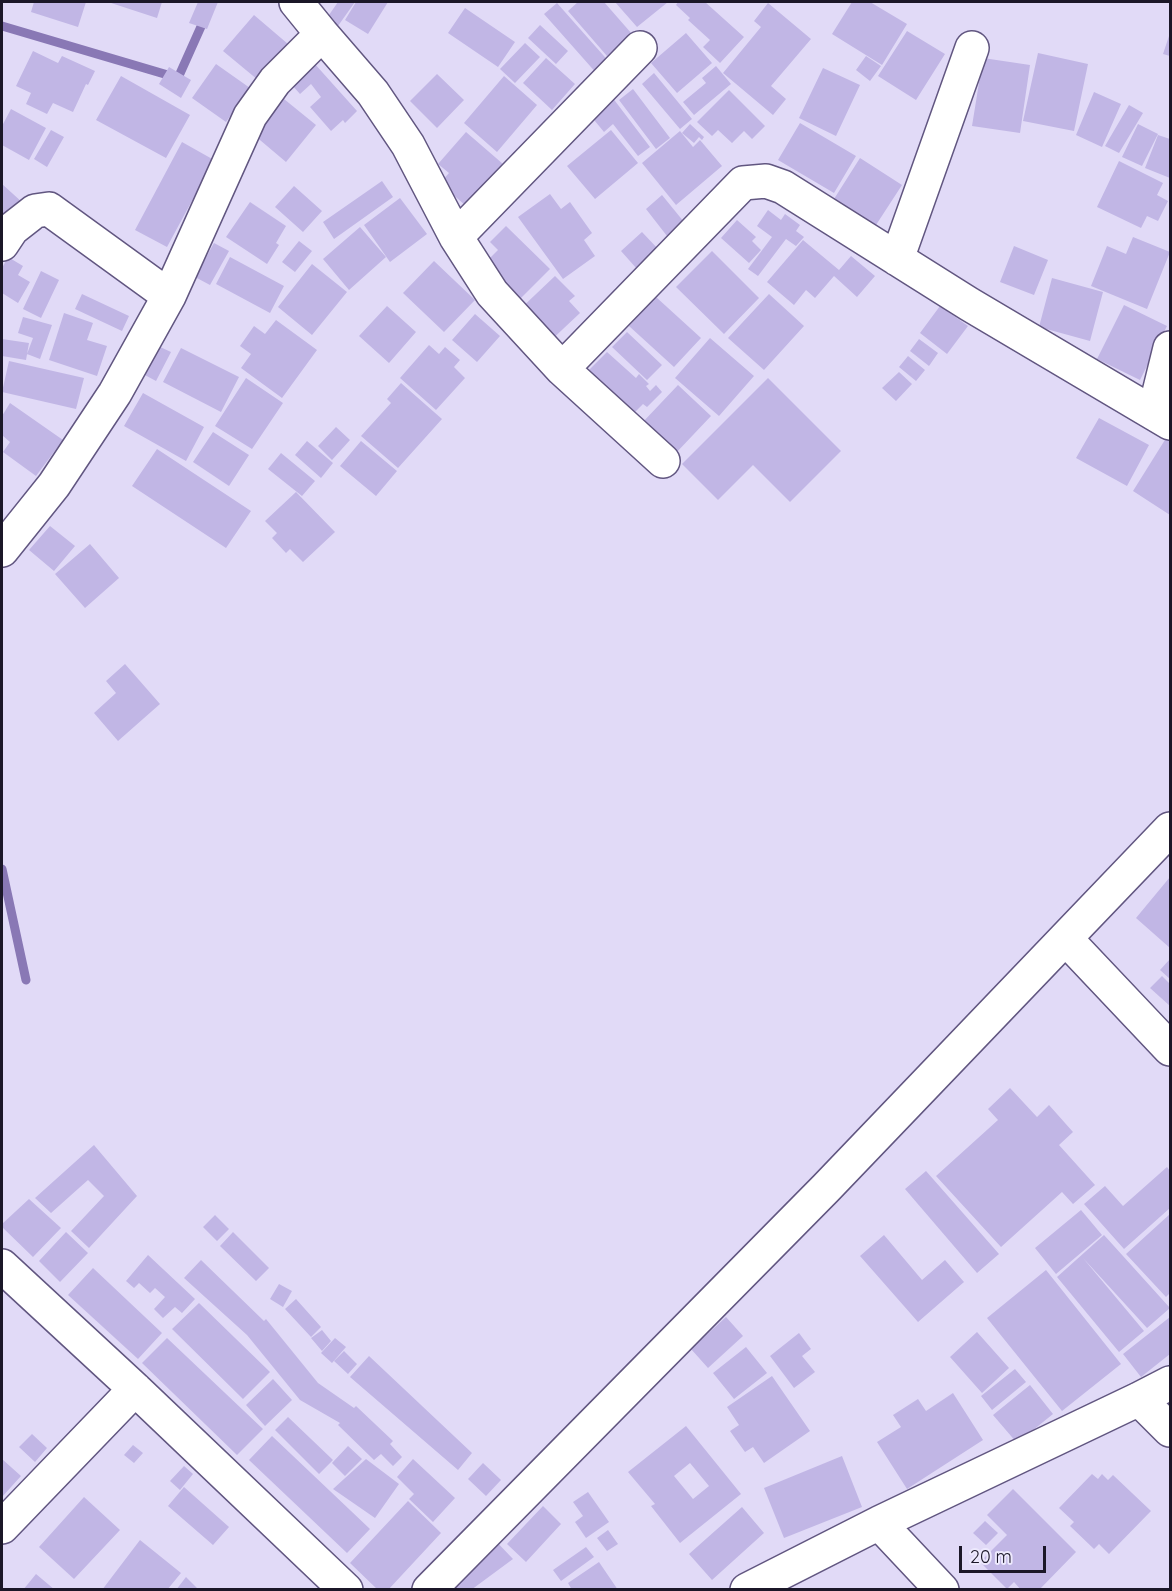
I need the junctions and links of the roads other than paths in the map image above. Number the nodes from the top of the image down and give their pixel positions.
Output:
1 (296, 2) edge
2 (322, 34) junction
3 (640, 48) dead end
4 (972, 48) dead end
5 (456, 237) junction
6 (2, 244) edge
7 (897, 259) junction
8 (170, 296) junction
9 (1170, 348) edge
10 (562, 369) junction
11 (1162, 418) edge
12 (663, 461) dead end
13 (2, 550) edge
14 (1170, 829) edge
15 (1066, 939) junction
16 (1170, 1048) edge
17 (2, 1266) edge
18 (1170, 1383) edge
19 (135, 1389) junction
20 (1139, 1399) junction
21 (1170, 1430) edge
22 (879, 1523) junction
23 (2, 1527) edge
24 (346, 1590) edge
25 (429, 1590) edge
26 (747, 1590) edge
27 (942, 1590) edge

1 - 2 street
2 - 5 street
2 - 8 street
3 - 5 street
4 - 7 street
5 - 10 street
6 - 8 street
7 - 10 street
7 - 11 street
8 - 13 street
9 - 11 street
10 - 12 street
14 - 15 street
15 - 16 street
15 - 25 street
17 - 19 street
18 - 20 street
19 - 23 street
19 - 24 street
20 - 21 street
20 - 22 street
22 - 26 street
22 - 27 street

